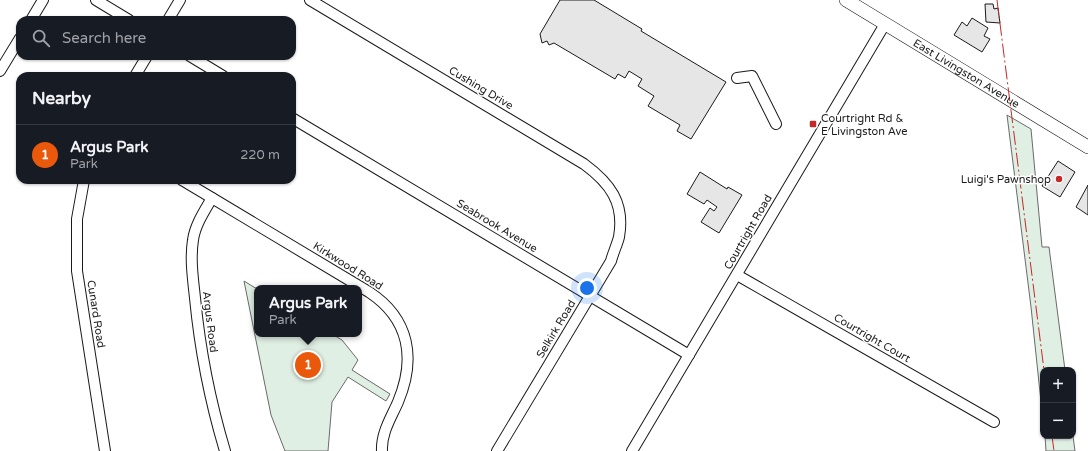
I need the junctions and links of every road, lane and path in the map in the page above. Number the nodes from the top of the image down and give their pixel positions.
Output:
1 (43, 0) edge
2 (96, 0) edge
3 (180, 0) edge
4 (310, 0) edge
5 (846, 0) edge
6 (33, 16) edge
7 (122, 16) edge
8 (170, 16) edge
9 (885, 24) junction
10 (16, 45) edge
11 (145, 60) edge
12 (197, 60) edge
13 (0, 71) edge
14 (137, 72) edge
15 (216, 72) edge
16 (737, 78) dead end
17 (296, 120) edge
18 (776, 124) dead end
19 (1088, 147) edge
20 (83, 184) edge
21 (189, 184) edge
22 (212, 198) junction
23 (620, 214) joint
24 (737, 274) junction
25 (357, 285) edge
26 (362, 288) edge
27 (590, 296) junction
28 (689, 355) junction
29 (994, 422) dead end
30 (105, 451) edge
31 (225, 451) edge
32 (382, 451) edge
33 (497, 451) edge
34 (632, 451) edge

1 - 6 street
2 - 7 street
3 - 8 street
4 - 23 street, Cushing Drive
5 - 9 main road, East Livingston Avenue
9 - 19 main road, East Livingston Avenue
9 - 24 street, Courtright Road
10 - 13 street
11 - 14 street
12 - 15 street
16 - 18 street
17 - 27 street, Seabrook Avenue
20 - 30 street, Cunard Road
21 - 22 street, Kirkwood Road
22 - 25 street, Kirkwood Road
22 - 31 street, Argus Road
23 - 27 street, Selkirk Road
24 - 28 street, Courtright Road
24 - 29 street, Courtright Court
26 - 32 street, Kirkwood Road
27 - 28 street, Seabrook Avenue
27 - 33 street, Selkirk Road
28 - 34 street, Courtright Road

